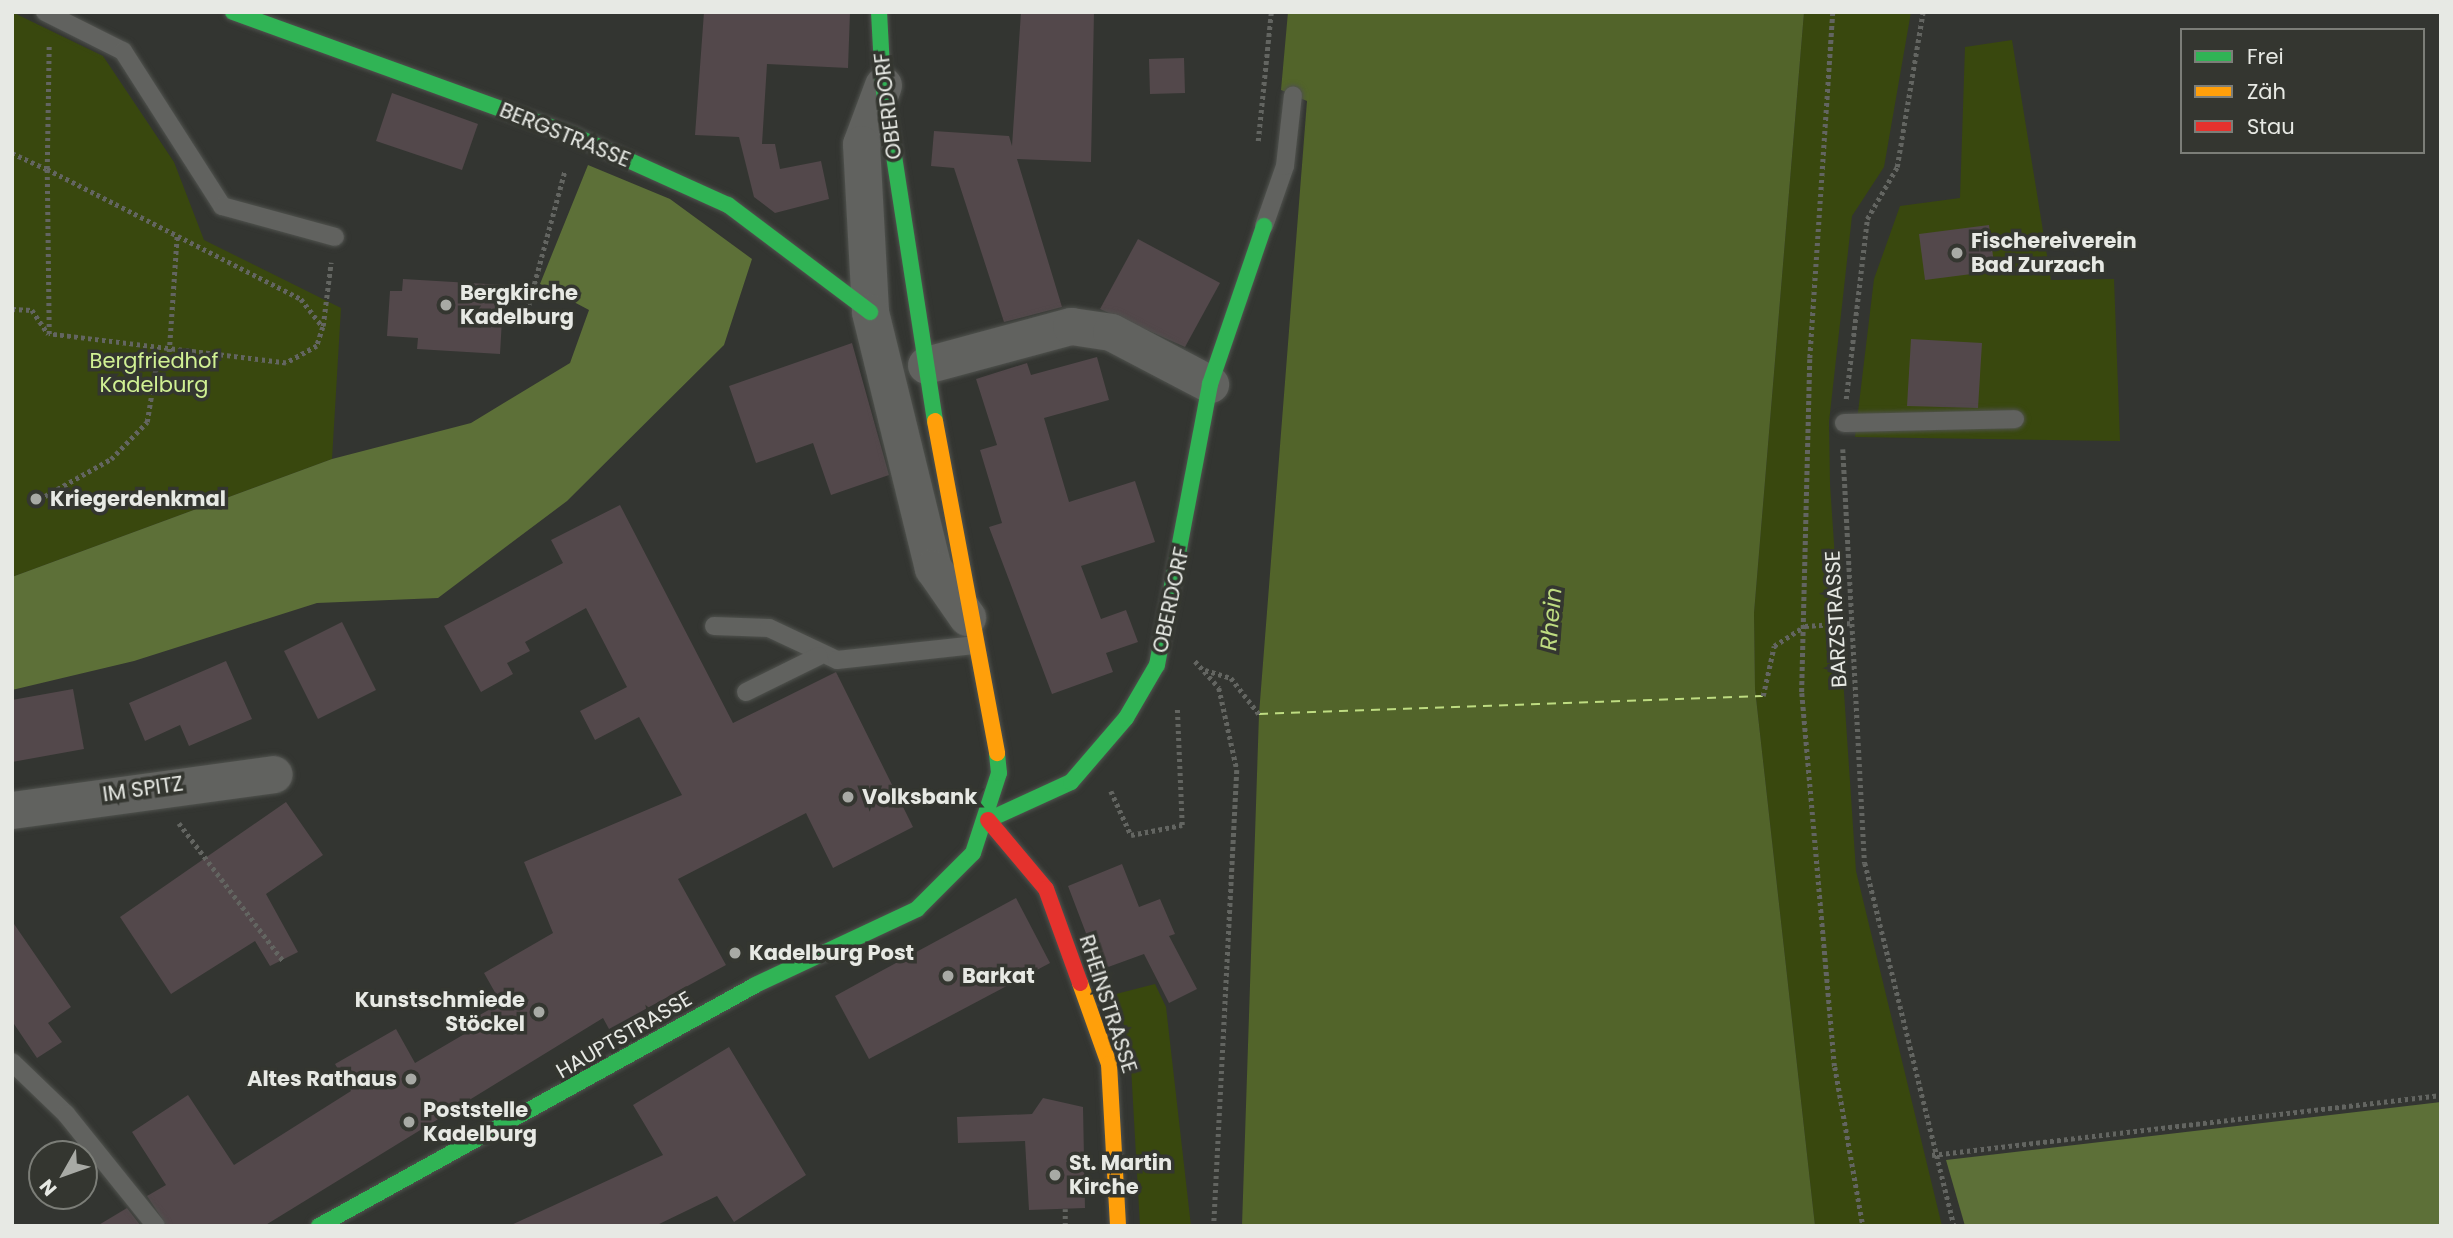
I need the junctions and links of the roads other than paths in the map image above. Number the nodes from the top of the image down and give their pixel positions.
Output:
1 (233, 12) edge
2 (880, 12) edge
3 (47, 14) edge
4 (883, 85) junction
5 (1293, 95) dead end
6 (1264, 226) joint
7 (335, 237) road end
8 (870, 313) junction
9 (926, 365) junction
10 (1210, 384) junction
11 (2015, 419) dead end
12 (1844, 423) road end
13 (714, 626) dead end
14 (970, 631) junction
15 (819, 656) junction
16 (746, 692) dead end
17 (274, 774) dead end
18 (12, 810) edge
19 (988, 820) junction
20 (917, 909) joint
21 (12, 1062) edge
22 (156, 1226) edge
23 (319, 1226) edge
24 (1118, 1226) edge

1 - 8 street, BERGSTRASSE
2 - 4 street, OBERDORF
3 - 7 lane
4 - 8 street
4 - 9 street, OBERDORF
5 - 6 lane
6 - 10 street, OBERDORF
8 - 14 street
9 - 10 street
9 - 14 street, OBERDORF
10 - 19 street, OBERDORF
11 - 12 lane
13 - 15 lane
14 - 15 lane
14 - 19 street, OBERDORF
15 - 16 lane
17 - 18 street, IM SPITZ
19 - 20 street, OBERDORF
19 - 24 street, RHEINSTRASSE
20 - 23 street, HAUPTSTRASSE
21 - 22 lane

